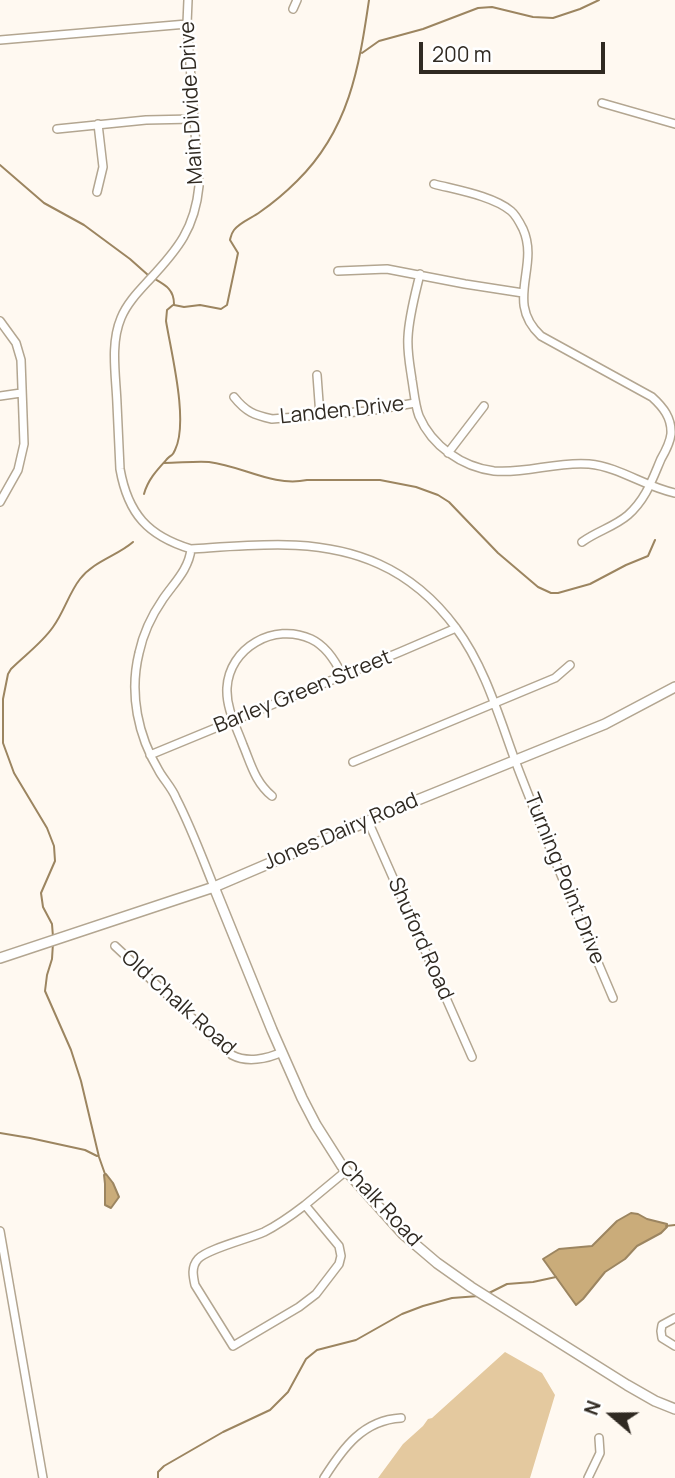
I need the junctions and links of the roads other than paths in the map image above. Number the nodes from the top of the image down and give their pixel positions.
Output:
1 (188, 0) edge
2 (297, 0) edge
3 (293, 9) dead end
4 (187, 24) junction
5 (0, 40) edge
6 (602, 103) dead end
7 (194, 119) junction
8 (98, 124) junction
9 (675, 124) edge
10 (57, 129) dead end
11 (434, 184) dead end
12 (97, 192) dead end
13 (338, 271) dead end
14 (420, 274) junction
15 (523, 293) junction
16 (0, 321) edge
17 (317, 375) dead end
18 (21, 393) junction
19 (0, 396) edge
20 (234, 397) dead end
21 (415, 403) junction
22 (484, 406) dead end
23 (320, 416) junction
24 (448, 453) junction
25 (651, 486) junction
26 (675, 493) edge
27 (0, 502) edge
28 (582, 542) dead end
29 (191, 549) junction
30 (456, 628) junction
31 (570, 665) dead end
32 (342, 675) junction
33 (675, 687) edge
34 (494, 704) junction
35 (233, 720) junction
36 (150, 755) junction
37 (515, 760) junction
38 (353, 762) dead end
39 (272, 796) dead end
40 (368, 821) junction
41 (214, 887) junction
42 (115, 946) dead end
43 (0, 958) edge
44 (613, 998) dead end
45 (282, 1052) junction
46 (472, 1057) dead end
47 (346, 1171) junction
48 (305, 1205) junction
49 (0, 1231) edge
50 (3, 1268) edge
51 (675, 1318) edge
52 (675, 1346) edge
53 (675, 1409) edge
54 (401, 1419) dead end
55 (599, 1438) dead end
56 (43, 1478) edge
57 (324, 1478) edge
58 (588, 1478) edge

1 - 4 street, Main Divide Drive
2 - 3 street
4 - 5 street
4 - 7 street, Main Divide Drive
6 - 9 street
7 - 8 street
7 - 29 street, Main Divide Drive
8 - 10 street
8 - 12 street
11 - 15 street
13 - 14 street
14 - 15 street
14 - 21 street
15 - 25 street
16 - 18 street
17 - 23 street
18 - 19 street
18 - 27 street
20 - 23 street, Landen Drive
21 - 23 street, Landen Drive
21 - 24 street
22 - 24 street
24 - 25 street
25 - 26 street
25 - 28 street
29 - 30 street, Main Divide Drive
29 - 36 street
30 - 32 street, Barley Green Street
30 - 34 street, Main Divide Drive
31 - 34 street
32 - 35 street, Barley Green Street
32 - 35 street
33 - 37 street, Jones Dairy Road
34 - 37 street, Main Divide Drive
34 - 38 street
35 - 36 street, Barley Green Street
35 - 39 street
36 - 41 street
37 - 40 street, Jones Dairy Road
37 - 44 street, Turning Point Drive
40 - 41 street, Jones Dairy Road
40 - 46 street, Shuford Road
41 - 43 street, Jones Dairy Road
41 - 45 street, Chalk Road
42 - 45 street, Old Chalk Road
45 - 47 street, Chalk Road
47 - 48 street
47 - 53 street, Chalk Road
48 - 48 street
49 - 50 street
50 - 56 street
51 - 52 street
54 - 57 street
55 - 58 street

